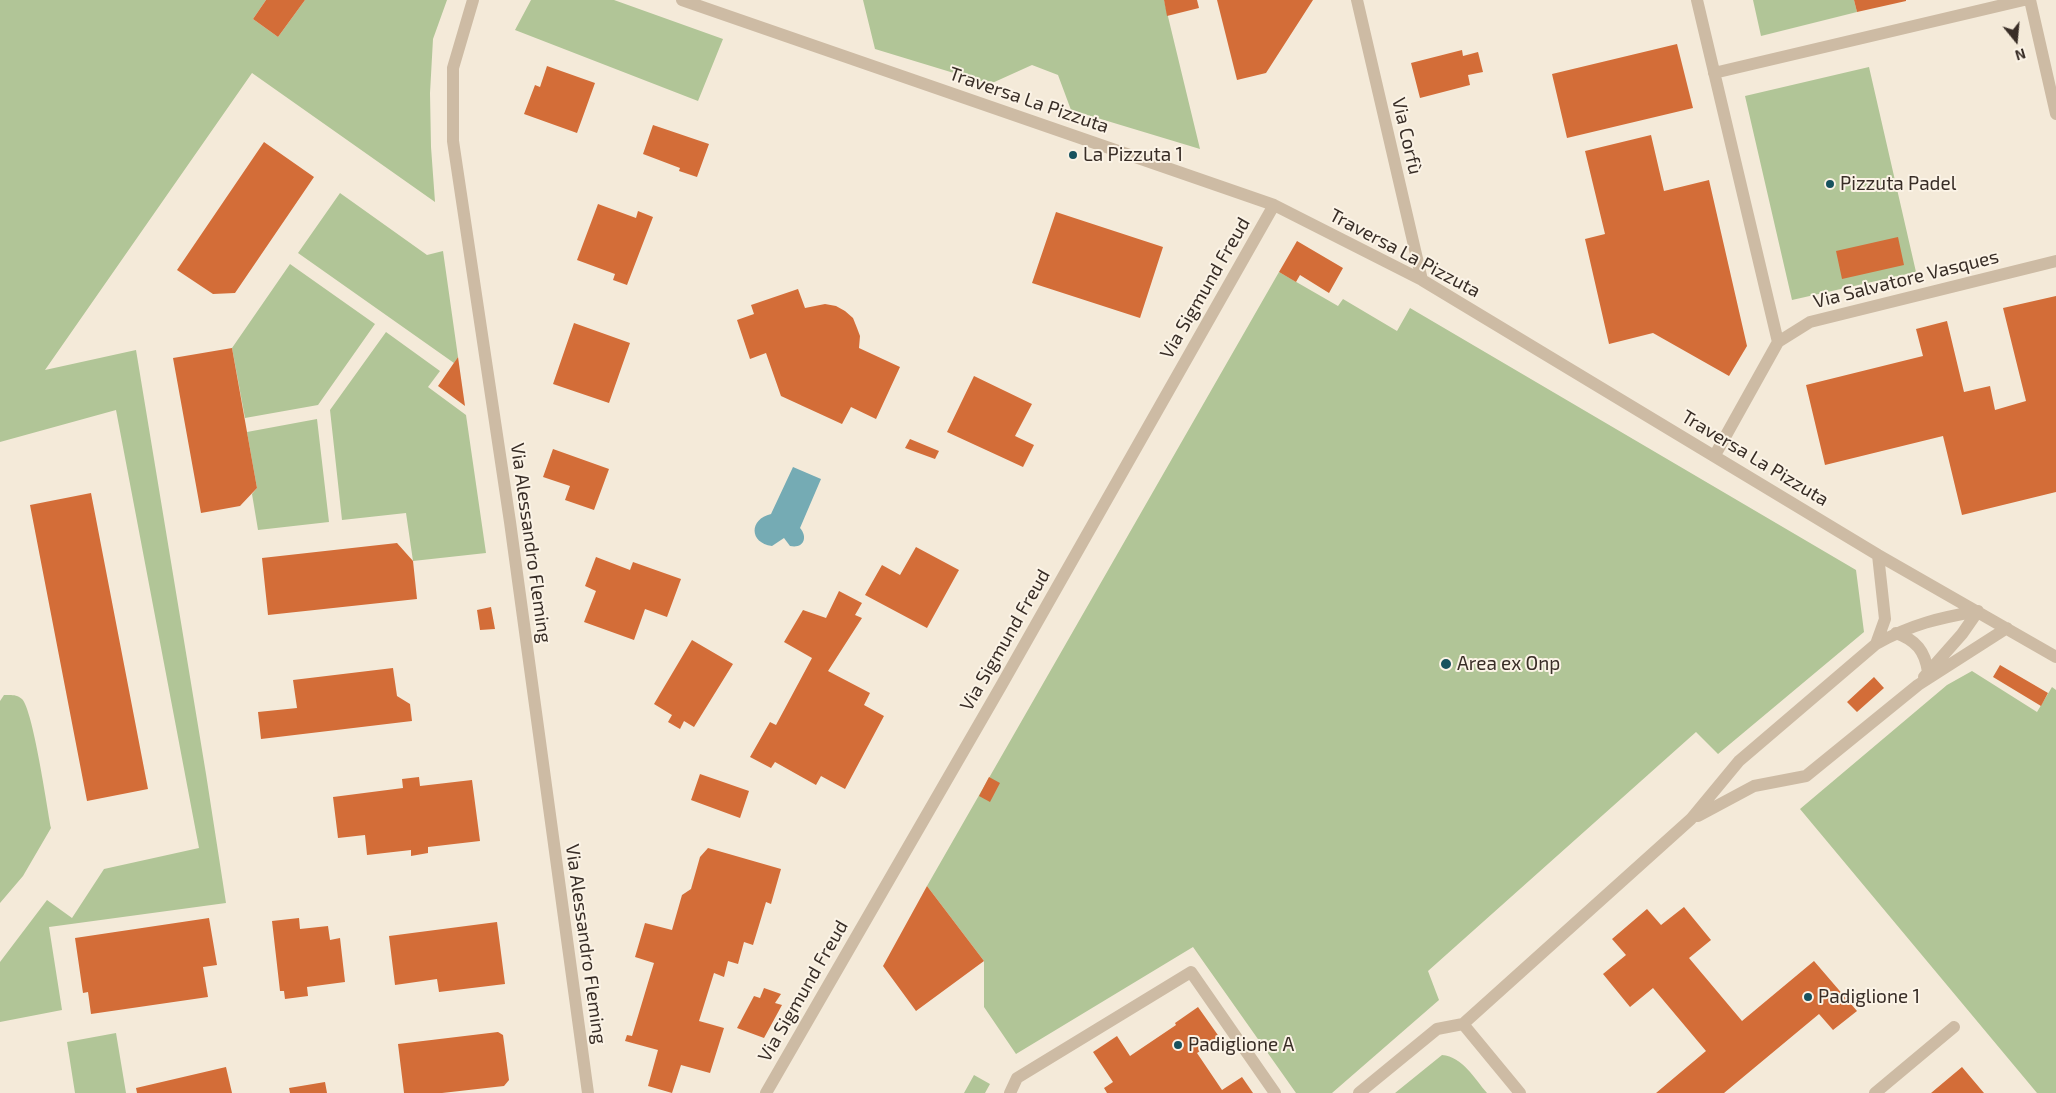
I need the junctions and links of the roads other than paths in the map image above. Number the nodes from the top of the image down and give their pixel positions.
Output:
1 (473, 0) edge
2 (682, 0) edge
3 (1357, 0) edge
4 (1697, 0) edge
5 (2024, 0) edge
6 (2030, 0) edge
7 (1714, 73) junction
8 (2056, 114) edge
9 (1274, 204) junction
10 (2056, 261) edge
11 (1422, 280) junction
12 (1778, 342) junction
13 (1715, 455) junction
14 (1878, 555) junction
15 (1978, 611) junction
16 (2007, 628) junction
17 (1896, 633) junction
18 (1876, 644) junction
19 (2056, 658) edge
20 (1928, 672) junction
21 (1918, 685) junction
22 (1691, 820) junction
23 (1463, 1024) junction
24 (1954, 1027) dead end
25 (588, 1093) edge
26 (766, 1093) edge
27 (1010, 1093) edge
28 (1275, 1093) edge
29 (1359, 1093) edge
30 (1520, 1093) edge
31 (1874, 1093) edge

1 - 25 street, Via Alessandro Fleming
2 - 9 street, Traversa La Pizzuta
3 - 11 street, Via Corfù
4 - 7 street
5 - 7 street
6 - 8 street
7 - 12 street
9 - 11 street, Traversa La Pizzuta
9 - 26 street, Via Sigmund Freud
10 - 12 street, Via Salvatore Vasques
11 - 13 street, Traversa La Pizzuta
12 - 13 street, Via Salvatore Vasques
13 - 14 street, Traversa La Pizzuta
14 - 15 street, Traversa La Pizzuta
14 - 18 street
15 - 16 street, Traversa La Pizzuta
15 - 17 street
15 - 20 street
16 - 19 street, Traversa La Pizzuta
16 - 21 street
17 - 18 street
17 - 20 street
18 - 22 street
20 - 21 street
21 - 22 street
22 - 23 street
23 - 29 street
23 - 30 street
24 - 31 street
27 - 28 street

